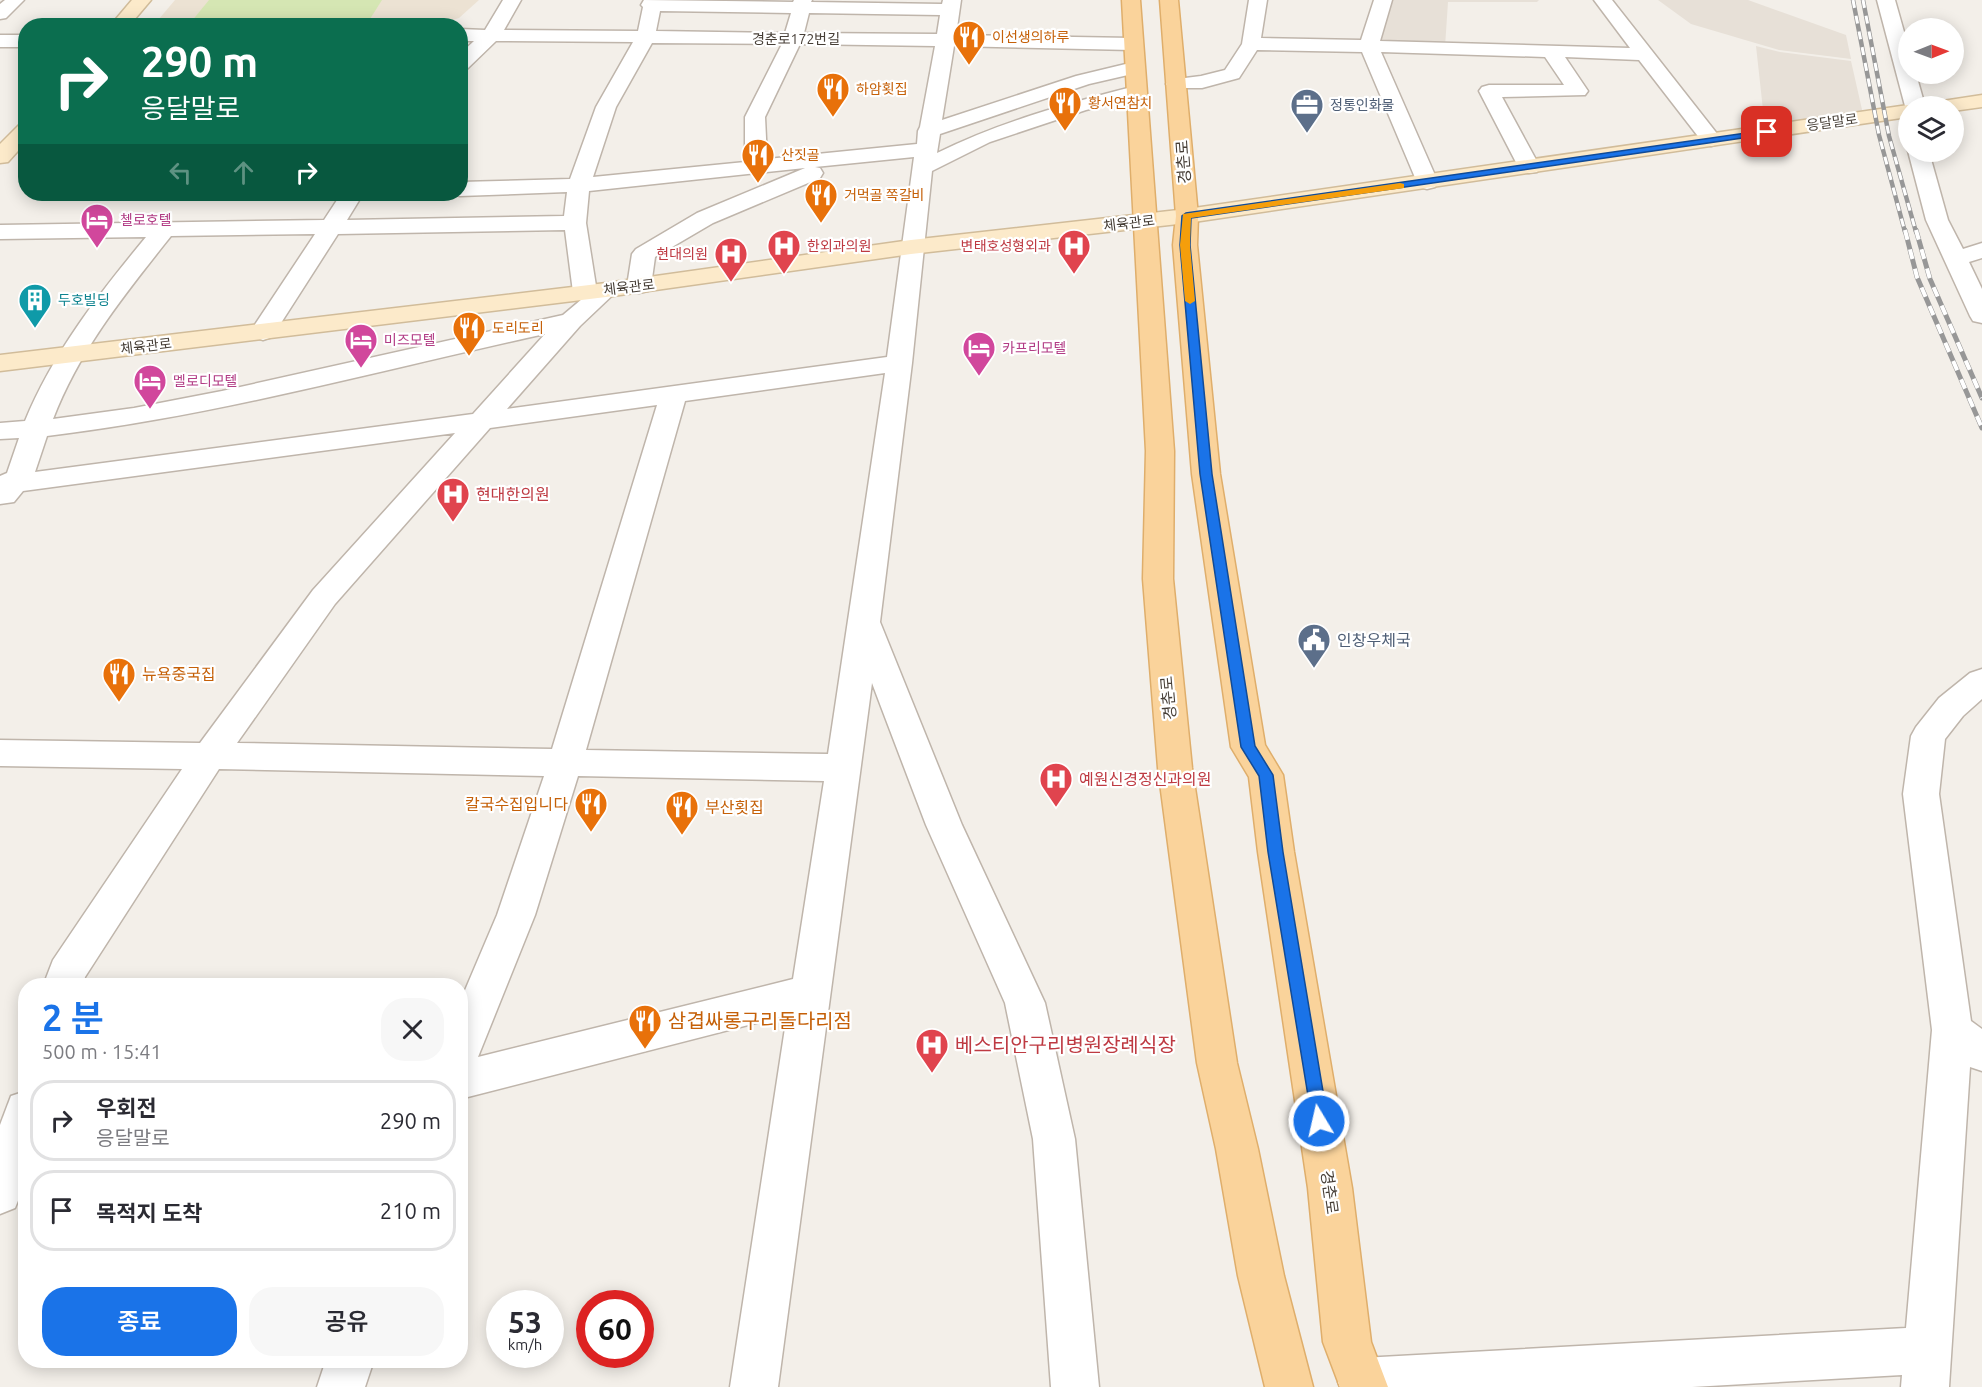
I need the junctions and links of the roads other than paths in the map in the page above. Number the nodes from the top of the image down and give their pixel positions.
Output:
1 (142, 0) edge
2 (512, 0) edge
3 (1131, 0) edge
4 (1169, 0) edge
5 (1258, 0) edge
6 (1383, 0) edge
7 (1603, 0) edge
8 (1886, 0) edge
9 (10, 1) edge
10 (652, 3) edge
11 (802, 4) edge
12 (951, 5) edge
13 (0, 14) edge
14 (126, 18) edge
15 (492, 34) junction
16 (468, 35) edge
17 (646, 37) junction
18 (793, 40) junction
19 (945, 40) junction
20 (0, 41) edge
21 (18, 41) edge
22 (1132, 44) junction
23 (1251, 44) junction
24 (1370, 46) junction
25 (1551, 51) junction
26 (1644, 54) junction
27 (468, 57) edge
28 (1134, 68) junction
29 (1176, 84) junction
30 (1136, 92) junction
31 (1911, 96) edge
32 (1982, 101) edge
33 (1964, 103) edge
34 (1898, 112) edge
35 (18, 138) edge
36 (1711, 140) junction
37 (926, 150) junction
38 (0, 157) edge
39 (847, 159) junction
40 (1921, 162) edge
41 (756, 167) junction
42 (1529, 167) junction
43 (1427, 182) junction
44 (579, 185) junction
45 (468, 189) edge
46 (347, 201) edge
47 (1167, 218) junction
48 (575, 223) junction
49 (330, 227) junction
50 (164, 230) junction
51 (0, 232) edge
52 (911, 247) junction
53 (1982, 250) edge
54 (1956, 259) junction
55 (639, 285) junction
56 (595, 291) junction
57 (1982, 316) edge
58 (571, 321) junction
59 (263, 332) junction
60 (71, 355) junction
61 (0, 363) edge
62 (899, 363) junction
63 (673, 396) junction
64 (480, 421) junction
65 (36, 429) junction
66 (0, 431) edge
67 (6, 489) edge
68 (864, 621) junction
69 (1982, 681) edge
70 (0, 753) edge
71 (208, 756) junction
72 (565, 764) junction
73 (842, 768) junction
74 (65, 978) edge
75 (811, 992) junction
76 (468, 1031) edge
77 (1967, 1041) edge
78 (468, 1078) edge
79 (18, 1132) edge
80 (3, 1173) edge
81 (347, 1368) edge
82 (1925, 1369) edge
83 (1363, 1385) edge
84 (341, 1387) edge
85 (754, 1387) edge
86 (1075, 1387) edge
87 (1289, 1387) edge

1 - 14 street
2 - 15 street
3 - 22 main road, 경춘로
4 - 29 main road, 경춘로
5 - 23 street
6 - 24 street
7 - 26 street
8 - 31 street
9 - 13 street
10 - 11 street
10 - 17 street
11 - 12 street
11 - 18 street
12 - 19 street
15 - 16 street, 경춘로172번길
15 - 17 street, 경춘로172번길
15 - 27 street
17 - 18 street, 경춘로172번길
17 - 44 street
18 - 19 street, 경춘로172번길
18 - 41 street
19 - 22 street, 경춘로172번길
19 - 37 street
20 - 21 street
22 - 28 main road, 경춘로
23 - 24 street
23 - 29 street
24 - 25 street
24 - 43 street
25 - 26 street
25 - 42 street
26 - 36 street
28 - 30 main road, 경춘로
28 - 37 street
29 - 47 main road, 경춘로
30 - 37 street
30 - 47 main road, 경춘로
32 - 33 street
34 - 36 street, 응달말로
35 - 38 street
36 - 42 street, 응달말로
37 - 39 street
37 - 52 street
39 - 41 street
39 - 55 street
40 - 54 street
41 - 44 street
42 - 43 street, 응달말로
43 - 47 street, 응달말로
44 - 45 street
44 - 48 street
46 - 49 street
47 - 52 street, 체육관로
47 - 83 main road, 경춘로
47 - 87 main road, 경춘로
48 - 49 street
48 - 56 street
49 - 50 street
49 - 59 street
50 - 51 street
50 - 60 street
52 - 55 street, 체육관로
52 - 62 street
53 - 54 street
54 - 57 street
55 - 56 street, 체육관로
56 - 58 street
56 - 59 street, 체육관로
58 - 64 street
58 - 65 street
59 - 60 street, 체육관로
60 - 61 street, 체육관로
60 - 65 street
62 - 63 street
62 - 68 street
63 - 64 street
63 - 72 street
64 - 67 street
64 - 71 street
65 - 66 street
65 - 67 street
68 - 73 street
68 - 86 street
69 - 77 street
70 - 71 street
71 - 72 street
71 - 74 street
72 - 73 street
72 - 76 street
73 - 75 street
75 - 78 street
75 - 85 street
77 - 82 street
79 - 80 street
81 - 84 street
82 - 83 street

